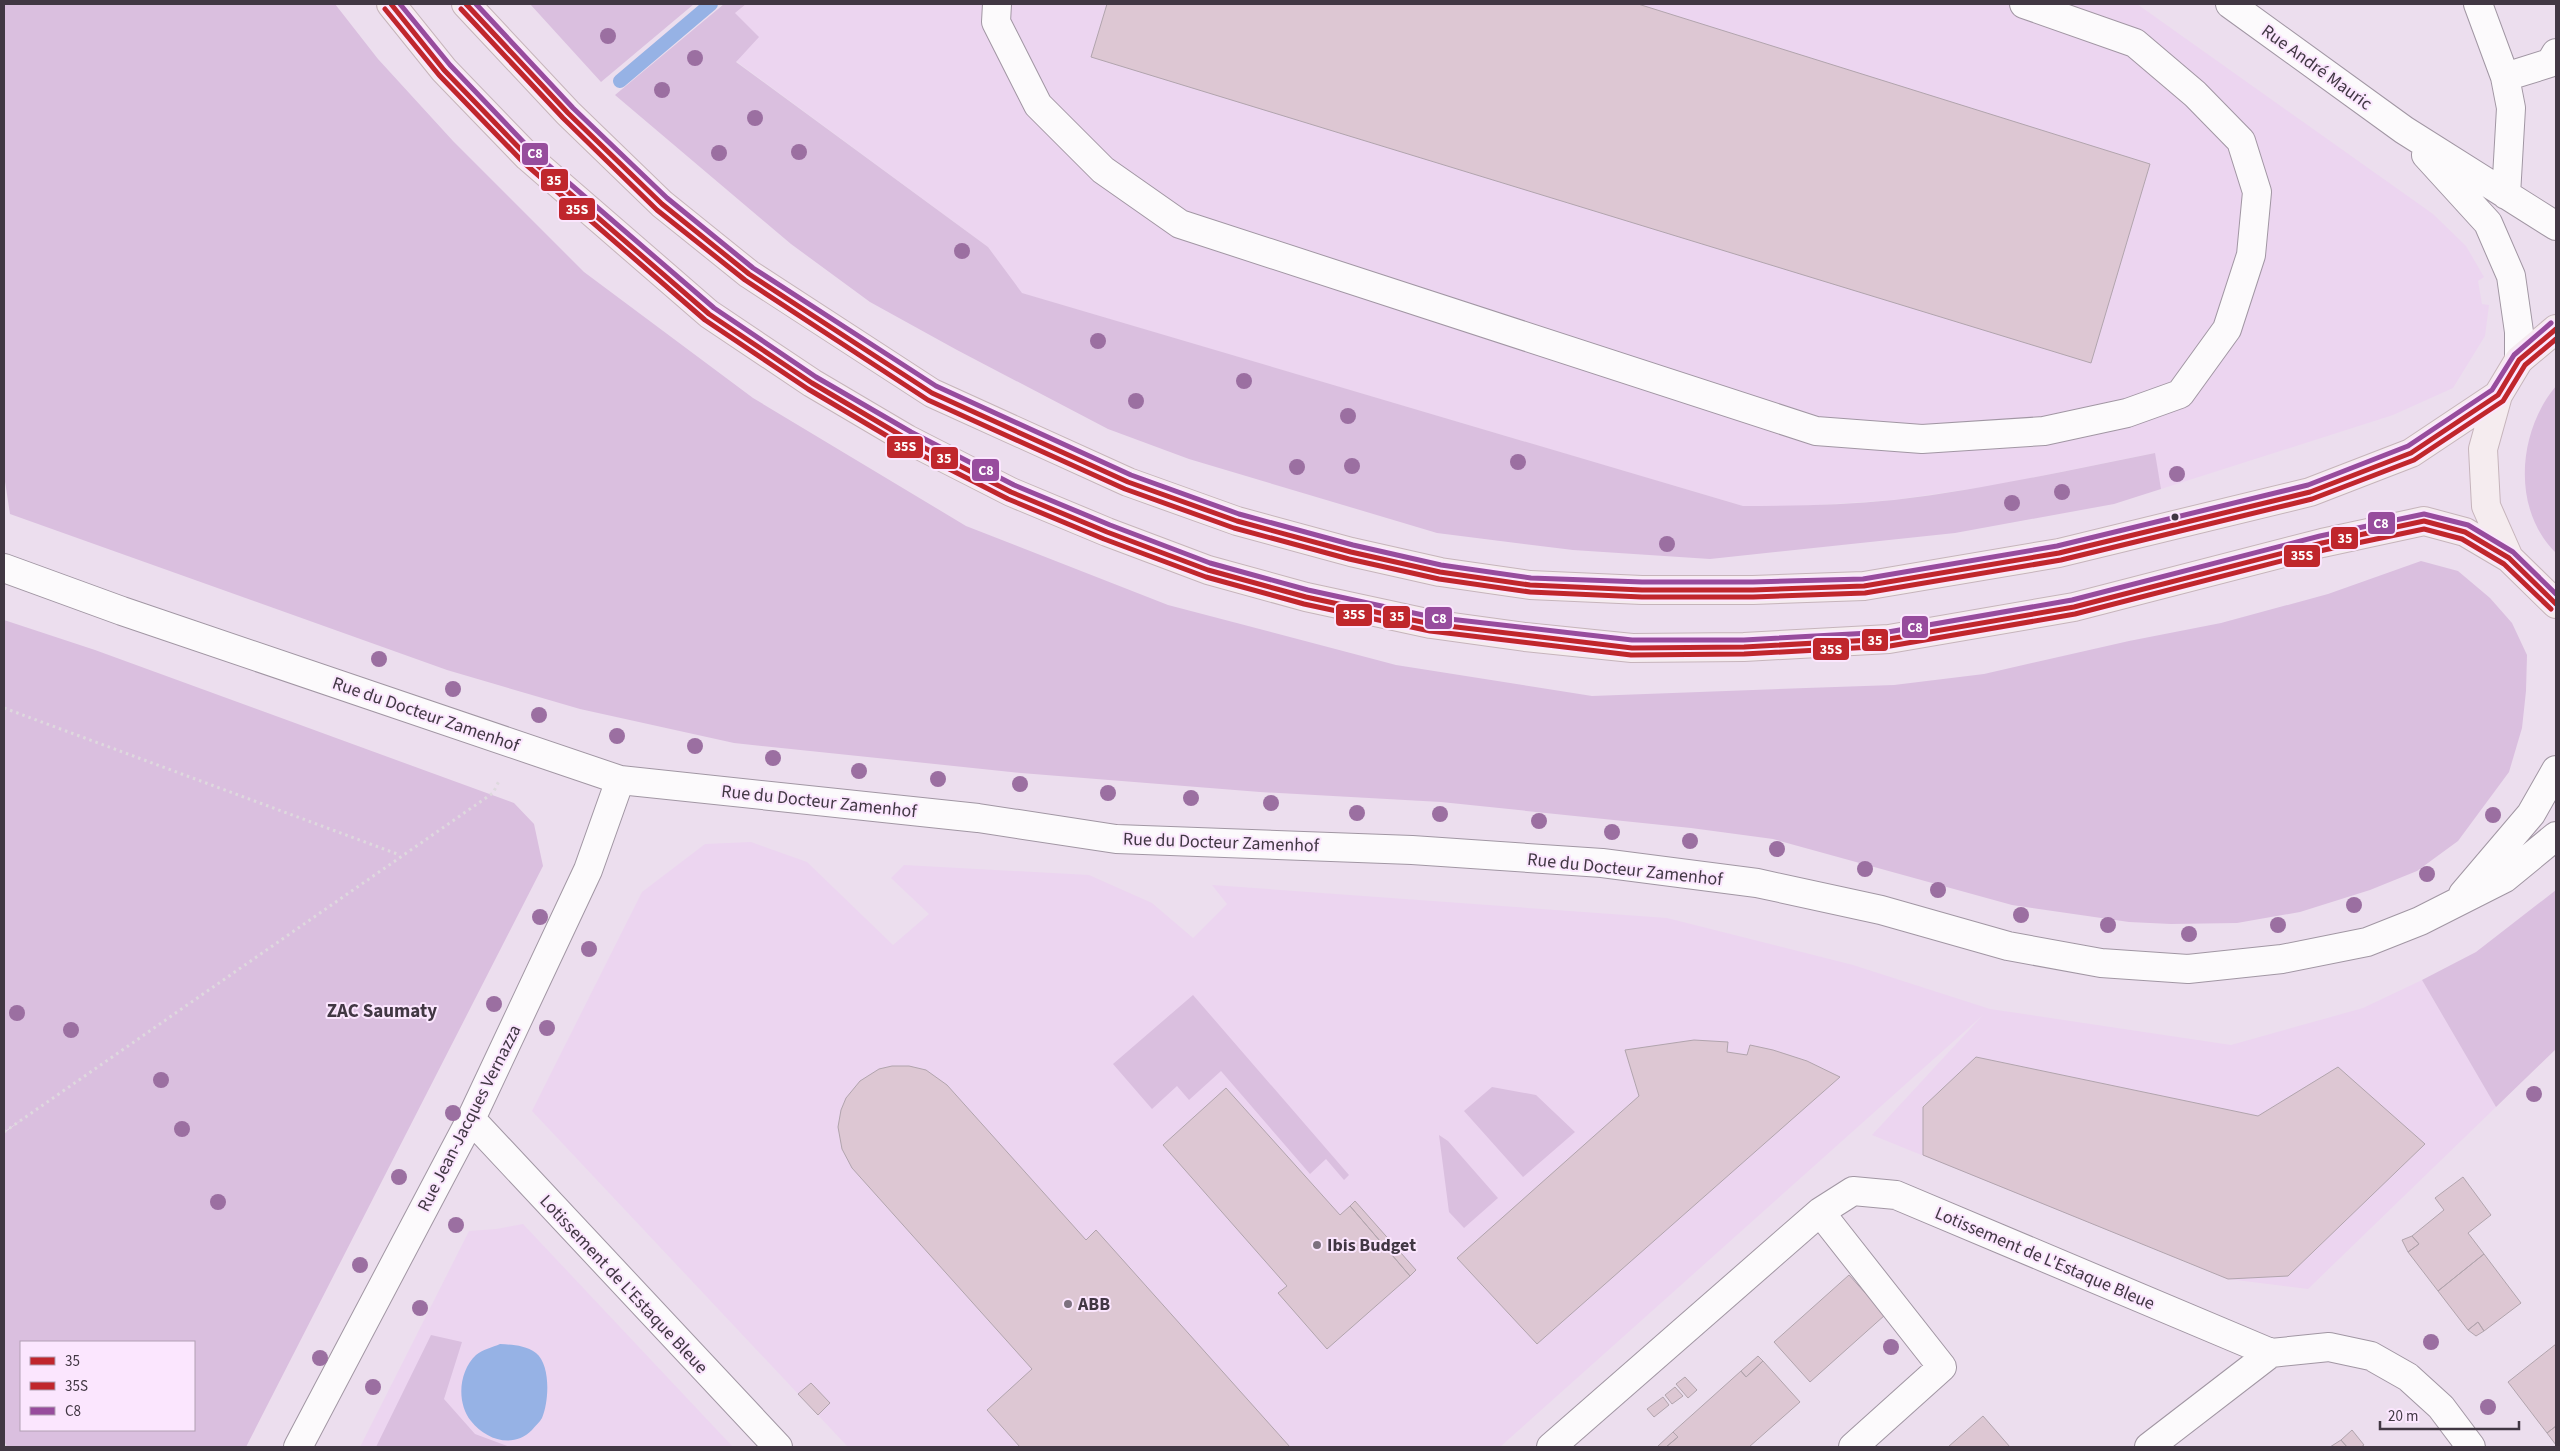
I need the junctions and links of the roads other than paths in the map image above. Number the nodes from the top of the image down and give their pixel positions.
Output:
1 (391, 4) edge
2 (466, 4) edge
3 (997, 4) edge
4 (2024, 4) edge
5 (2230, 4) edge
6 (2478, 4) edge
7 (2556, 53) edge
8 (2505, 77) junction
9 (2404, 130) junction
10 (2506, 194) junction
11 (2556, 226) edge
12 (2556, 329) edge
13 (2519, 360) junction
14 (2498, 395) junction
15 (2509, 558) junction
16 (4, 568) edge
17 (2556, 604) edge
18 (2556, 770) edge
19 (620, 780) junction
20 (2556, 836) edge
21 (2456, 903) junction
22 (471, 1119) junction
23 (1820, 1212) junction
24 (2271, 1353) junction
25 (298, 1447) edge
26 (778, 1447) edge
27 (1551, 1447) edge
28 (1853, 1447) edge
29 (2149, 1447) edge
30 (2471, 1447) edge

1 - 15 main road
2 - 14 main road
3 - 4 street
5 - 9 street, Rue André Mauric
6 - 8 street
7 - 8 street
8 - 10 street
9 - 10 street, Rue André Mauric
9 - 13 street, Rue André Mauric
10 - 11 street, Rue André Mauric
12 - 13 main road
13 - 14 main road
14 - 15 main road
15 - 17 main road
16 - 19 street, Rue du Docteur Zamenhof
18 - 21 street, Rue du Docteur Zamenhof
19 - 21 street, Rue du Docteur Zamenhof
19 - 22 street, Rue Jean-Jacques Vernazza
20 - 21 street, Rue du Docteur Zamenhof
22 - 25 street, Rue Jean-Jacques Vernazza
22 - 26 street, Lotissement de L'Estaque Bleue
23 - 24 street, Lotissement de L'Estaque Bleue
23 - 27 street, Lotissement de L'Estaque Bleue
23 - 28 street
24 - 29 street
24 - 30 street

